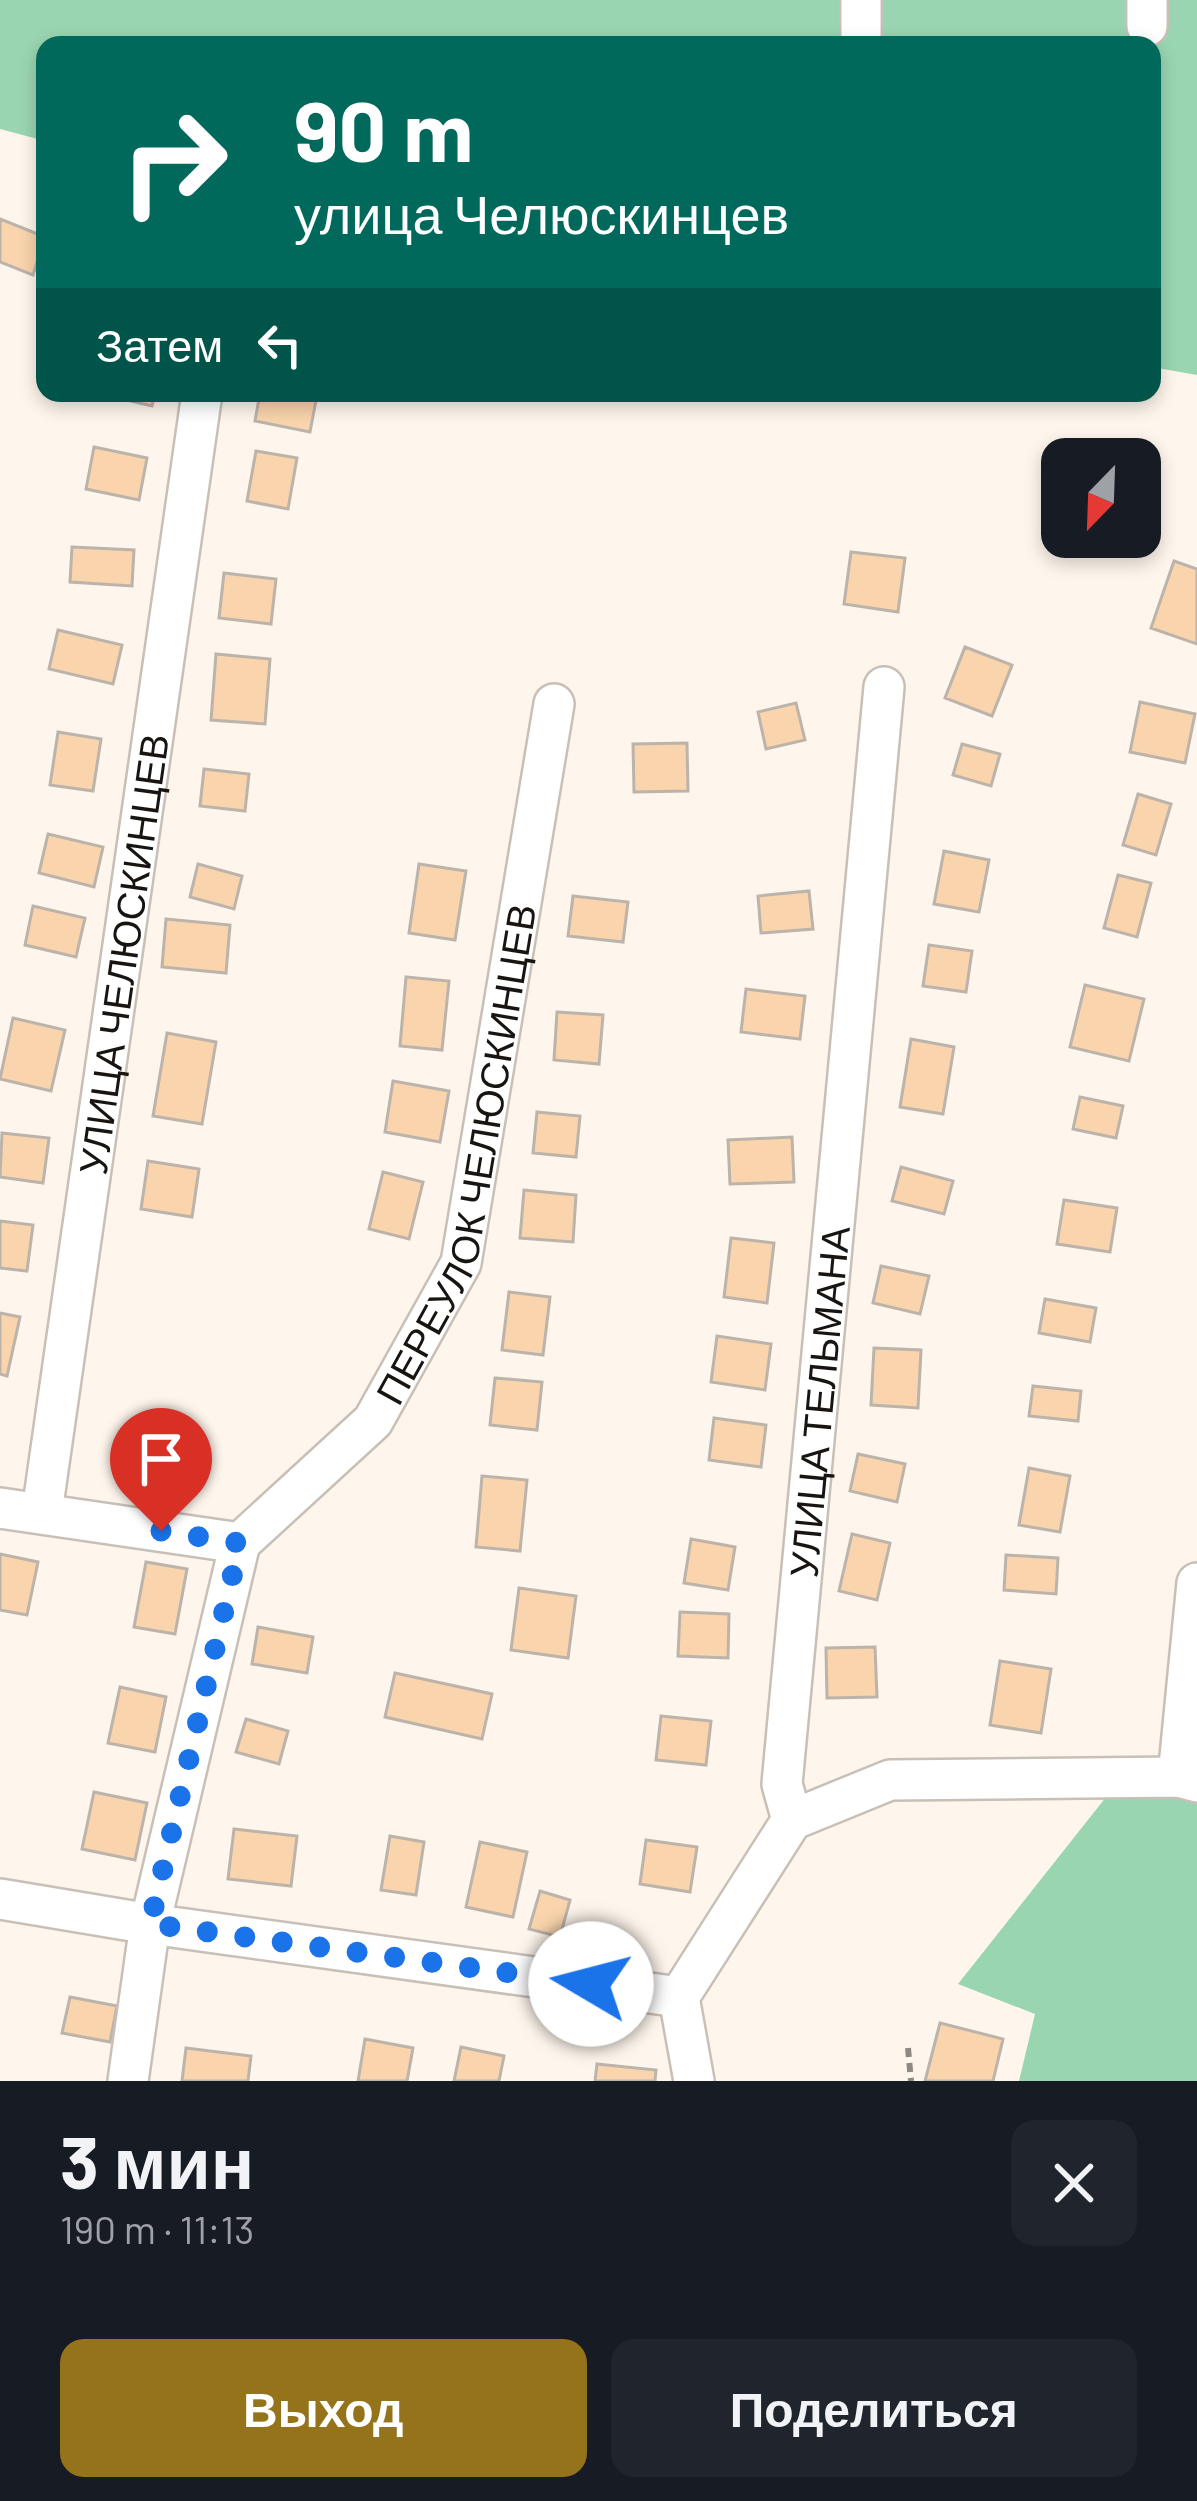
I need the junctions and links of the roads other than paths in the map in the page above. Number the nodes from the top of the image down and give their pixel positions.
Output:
1 (861, 0) edge
2 (861, 36) edge
3 (201, 402) edge
4 (884, 687) dead end
5 (554, 704) dead end
6 (0, 1508) edge
7 (42, 1512) junction
8 (240, 1543) junction
9 (1197, 1583) edge
10 (1188, 1779) edge
11 (792, 1820) junction
12 (0, 1899) edge
13 (150, 1924) junction
14 (679, 1997) junction
15 (128, 2081) edge
16 (694, 2081) edge

1 - 2 street
3 - 7 street, УЛИЦА ЧЕЛЮСКИНЦЕВ
4 - 11 street, УЛИЦА ТЕЛЬМАНА
5 - 8 street, ПЕРЕУЛОК ЧЕЛЮСКИНЦЕВ
6 - 7 street
7 - 8 street
8 - 13 street
9 - 10 street
10 - 11 street
11 - 14 street
12 - 13 street
13 - 14 street
13 - 15 street
14 - 16 street

